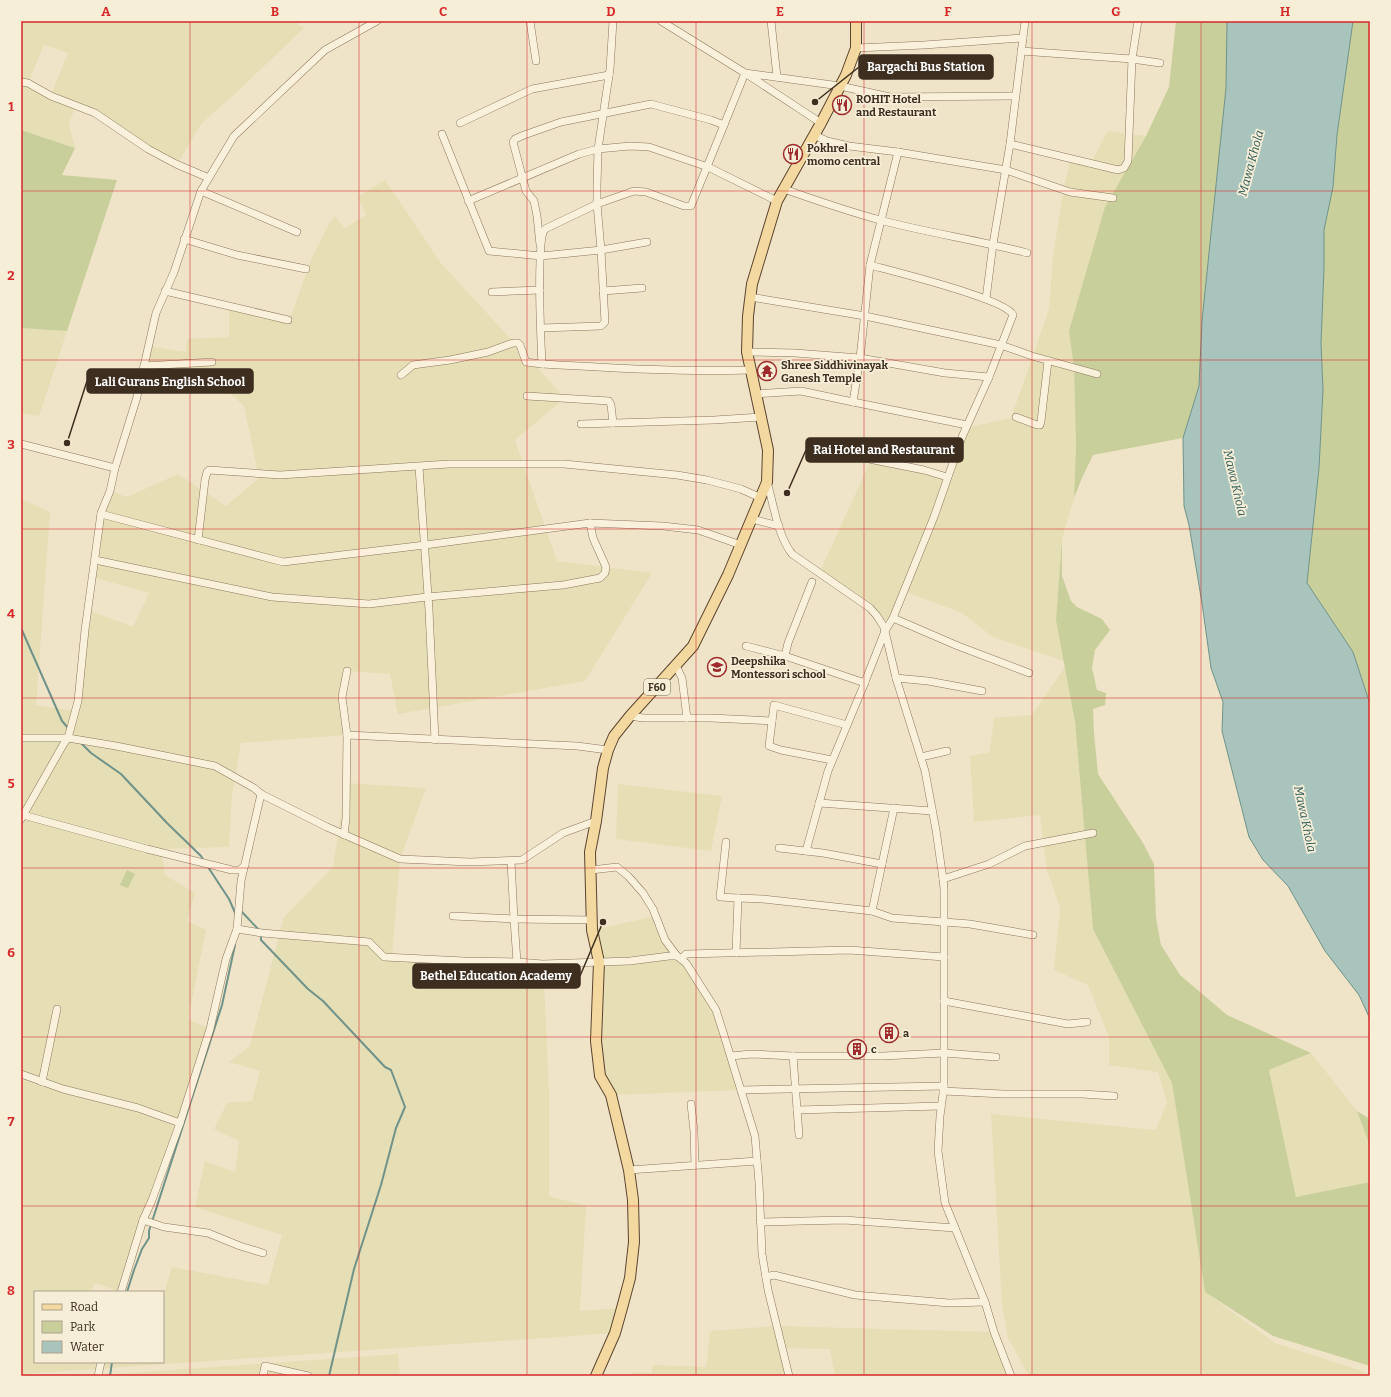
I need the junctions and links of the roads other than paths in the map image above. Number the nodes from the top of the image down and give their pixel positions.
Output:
1 (377, 21) edge
2 (530, 21) edge
3 (613, 21) edge
4 (661, 21) edge
5 (771, 21) edge
6 (856, 21) edge
7 (1025, 21) edge
8 (1138, 21) edge
9 (1022, 38) junction
10 (856, 48) junction
11 (1021, 51) junction
12 (1132, 59) junction
13 (536, 61) dead end
14 (1160, 63) dead end
15 (745, 73) junction
16 (609, 74) junction
17 (777, 77) junction
18 (21, 82) edge
19 (840, 86) junction
20 (1015, 96) junction
21 (604, 113) junction
22 (460, 123) dead end
23 (822, 123) junction
24 (724, 125) junction
25 (442, 134) dead end
26 (814, 135) junction
27 (1010, 144) junction
28 (598, 149) junction
29 (898, 152) junction
30 (708, 167) junction
31 (1006, 170) junction
32 (209, 178) junction
33 (522, 178) junction
34 (784, 189) junction
35 (201, 191) junction
36 (1113, 198) dead end
37 (468, 201) junction
38 (777, 201) junction
39 (597, 204) junction
40 (880, 220) junction
41 (297, 232) dead end
42 (184, 239) junction
43 (647, 242) dead end
44 (993, 244) junction
45 (540, 246) junction
46 (601, 250) junction
47 (1027, 253) dead end
48 (541, 256) junction
49 (870, 265) junction
50 (306, 270) dead end
51 (642, 288) dead end
52 (540, 290) junction
53 (165, 291) junction
54 (603, 291) junction
55 (492, 292) dead end
56 (750, 297) junction
57 (986, 299) junction
58 (865, 316) junction
59 (288, 320) dead end
60 (541, 328) junction
61 (1001, 345) junction
62 (747, 352) junction
63 (860, 358) junction
64 (1048, 361) junction
65 (212, 362) dead end
66 (542, 364) junction
67 (144, 366) junction
68 (750, 370) junction
69 (1098, 374) dead end
70 (401, 375) dead end
71 (989, 377) junction
72 (756, 394) junction
73 (527, 396) dead end
74 (852, 402) junction
75 (761, 417) junction
76 (1016, 417) dead end
77 (613, 423) junction
78 (581, 424) dead end
79 (967, 425) junction
80 (21, 444) edge
81 (819, 449) dead end
82 (419, 467) junction
83 (115, 468) junction
84 (947, 477) junction
85 (767, 482) junction
86 (761, 498) junction
87 (101, 514) junction
88 (752, 519) junction
89 (590, 523) junction
90 (779, 526) junction
91 (198, 540) junction
92 (425, 545) junction
93 (741, 545) junction
94 (95, 560) junction
95 (812, 582) dead end
96 (428, 597) junction
97 (893, 618) junction
98 (885, 631) junction
99 (746, 646) dead end
100 (785, 656) junction
101 (676, 666) junction
102 (347, 672) dead end
103 (1029, 672) dead end
104 (896, 678) junction
105 (865, 682) junction
106 (982, 691) dead end
107 (630, 716) junction
108 (687, 718) junction
109 (772, 721) junction
110 (847, 725) junction
111 (347, 735) junction
112 (21, 738) edge
113 (68, 738) junction
114 (435, 740) junction
115 (608, 750) junction
116 (947, 751) dead end
117 (921, 757) junction
118 (832, 760) junction
119 (261, 794) junction
120 (819, 802) junction
121 (894, 808) junction
122 (932, 811) junction
123 (22, 817) edge
124 (596, 820) junction
125 (1093, 834) dead end
126 (344, 835) junction
127 (726, 842) dead end
128 (779, 848) dead end
129 (806, 851) junction
130 (511, 860) junction
131 (882, 864) junction
132 (245, 865) junction
133 (234, 870) junction
134 (590, 870) junction
135 (242, 879) junction
136 (943, 880) junction
137 (738, 898) junction
138 (872, 911) junction
139 (452, 916) dead end
140 (514, 919) junction
141 (592, 920) junction
142 (944, 922) junction
143 (237, 929) junction
144 (1033, 935) dead end
145 (736, 953) junction
146 (944, 957) junction
147 (679, 958) junction
148 (517, 962) junction
149 (599, 962) junction
150 (944, 1001) junction
151 (57, 1009) dead end
152 (1088, 1022) dead end
153 (944, 1053) junction
154 (731, 1056) junction
155 (792, 1056) junction
156 (996, 1057) dead end
157 (21, 1074) edge
158 (42, 1082) junction
159 (943, 1088) junction
160 (795, 1089) junction
161 (741, 1090) junction
162 (1114, 1096) dead end
163 (691, 1104) dead end
164 (941, 1106) junction
165 (797, 1110) junction
166 (180, 1123) junction
167 (799, 1135) dead end
168 (757, 1161) junction
169 (695, 1165) junction
170 (629, 1170) junction
171 (143, 1220) junction
172 (760, 1222) junction
173 (955, 1228) junction
174 (263, 1253) dead end
175 (766, 1277) junction
176 (121, 1291) edge
177 (985, 1302) junction
178 (101, 1363) edge
179 (98, 1376) edge
180 (263, 1376) edge
181 (308, 1376) edge
182 (596, 1376) edge
183 (789, 1376) edge
184 (1011, 1376) edge

1 - 32 street
2 - 13 street
3 - 16 street
4 - 15 street
5 - 17 street
6 - 10 main road, F60
7 - 9 street
8 - 12 street
9 - 10 street
9 - 11 street
10 - 19 main road, F60
11 - 12 street
11 - 20 street
12 - 14 street
12 - 27 street
15 - 17 street
15 - 23 street
15 - 24 street
16 - 21 street
16 - 22 street
17 - 19 street
18 - 32 street
19 - 20 street
19 - 23 main road, F60
20 - 27 street
21 - 24 street
21 - 28 street
21 - 33 street
23 - 26 main road, F60
24 - 30 street
25 - 37 street
26 - 29 street
26 - 34 main road, F60
27 - 31 street
28 - 30 street
28 - 33 street
28 - 39 street
29 - 31 street
29 - 40 street
30 - 38 street
30 - 39 street
31 - 36 street
31 - 44 street
32 - 35 street
33 - 37 street
33 - 45 street
34 - 38 main road, F60
34 - 40 street
35 - 41 street
35 - 42 street
37 - 48 street
38 - 56 main road, F60
39 - 45 street
39 - 46 street
40 - 44 street
40 - 49 street
42 - 50 street
42 - 53 street
43 - 46 street
44 - 47 street
44 - 57 street
45 - 48 street
46 - 48 street
46 - 54 street
48 - 52 street
49 - 57 street
49 - 58 street
51 - 54 street
52 - 55 street
52 - 60 street
53 - 59 street
53 - 67 street
54 - 60 street
56 - 58 street
56 - 62 main road, F60
57 - 61 street
58 - 61 street
58 - 63 street
60 - 66 street
61 - 64 street
61 - 71 street
62 - 63 street
62 - 68 main road, F60
63 - 71 street
63 - 74 street
64 - 69 street
64 - 76 street
65 - 67 street
66 - 68 street
66 - 70 street
67 - 83 street
68 - 72 main road, F60
71 - 79 street
72 - 74 street
72 - 75 main road, F60
73 - 77 street
74 - 79 street
75 - 77 street
75 - 85 main road, F60
77 - 78 street
79 - 84 street
80 - 83 street
81 - 84 street
82 - 86 street
82 - 91 street
82 - 92 street
83 - 87 street
84 - 97 street
85 - 86 main road, F60
85 - 90 street
86 - 88 main road, F60
87 - 91 street
87 - 94 street
88 - 90 street
88 - 93 main road, F60
89 - 92 street
89 - 93 street
89 - 96 street
90 - 98 street
91 - 92 street
92 - 96 street
93 - 101 main road, F60
94 - 96 street
94 - 113 street
95 - 100 street
96 - 114 street
97 - 98 street
97 - 103 street
98 - 104 street
98 - 105 street
99 - 100 street
100 - 105 street
101 - 107 main road, F60
101 - 108 street
102 - 111 street
104 - 106 street
104 - 117 street
105 - 110 street
107 - 108 street
107 - 115 main road, F60
108 - 109 street
109 - 110 street
109 - 118 street
110 - 118 street
111 - 114 street
111 - 126 street
112 - 113 street
113 - 119 street
113 - 123 street
114 - 115 street
115 - 124 main road, F60
116 - 117 street
117 - 122 street
118 - 120 street
119 - 126 street
119 - 132 street
120 - 121 street
120 - 129 street
121 - 122 street
121 - 131 street
122 - 136 street
123 - 133 street
124 - 130 street
124 - 134 main road, F60
125 - 136 street
126 - 130 street
127 - 137 street
128 - 129 street
129 - 131 street
130 - 140 street
131 - 138 street
132 - 133 street
132 - 135 street
133 - 135 street
134 - 141 main road, F60
134 - 147 street
135 - 143 street
136 - 142 street
137 - 138 street
137 - 145 street
138 - 142 street
139 - 140 street
140 - 141 street
140 - 148 street
141 - 149 main road, F60
142 - 144 street
142 - 146 street
143 - 148 street
143 - 166 street
145 - 146 street
145 - 147 street
146 - 150 street
147 - 149 street
147 - 154 street
148 - 149 street
149 - 170 main road, F60
150 - 152 street
150 - 153 street
151 - 158 street
153 - 155 street
153 - 156 street
153 - 159 street
154 - 155 street
154 - 161 street
155 - 160 street
157 - 158 street
158 - 166 street
159 - 160 street
159 - 162 street
159 - 164 street
160 - 161 street
160 - 165 street
161 - 168 street
163 - 169 street
164 - 165 street
164 - 173 street
165 - 167 street
166 - 171 street
168 - 169 street
168 - 172 street
169 - 170 street
170 - 182 main road, F60
171 - 174 street
171 - 176 street
172 - 173 street
172 - 175 street
173 - 177 street
175 - 177 street
175 - 183 street
177 - 184 street
178 - 179 street
180 - 181 street

